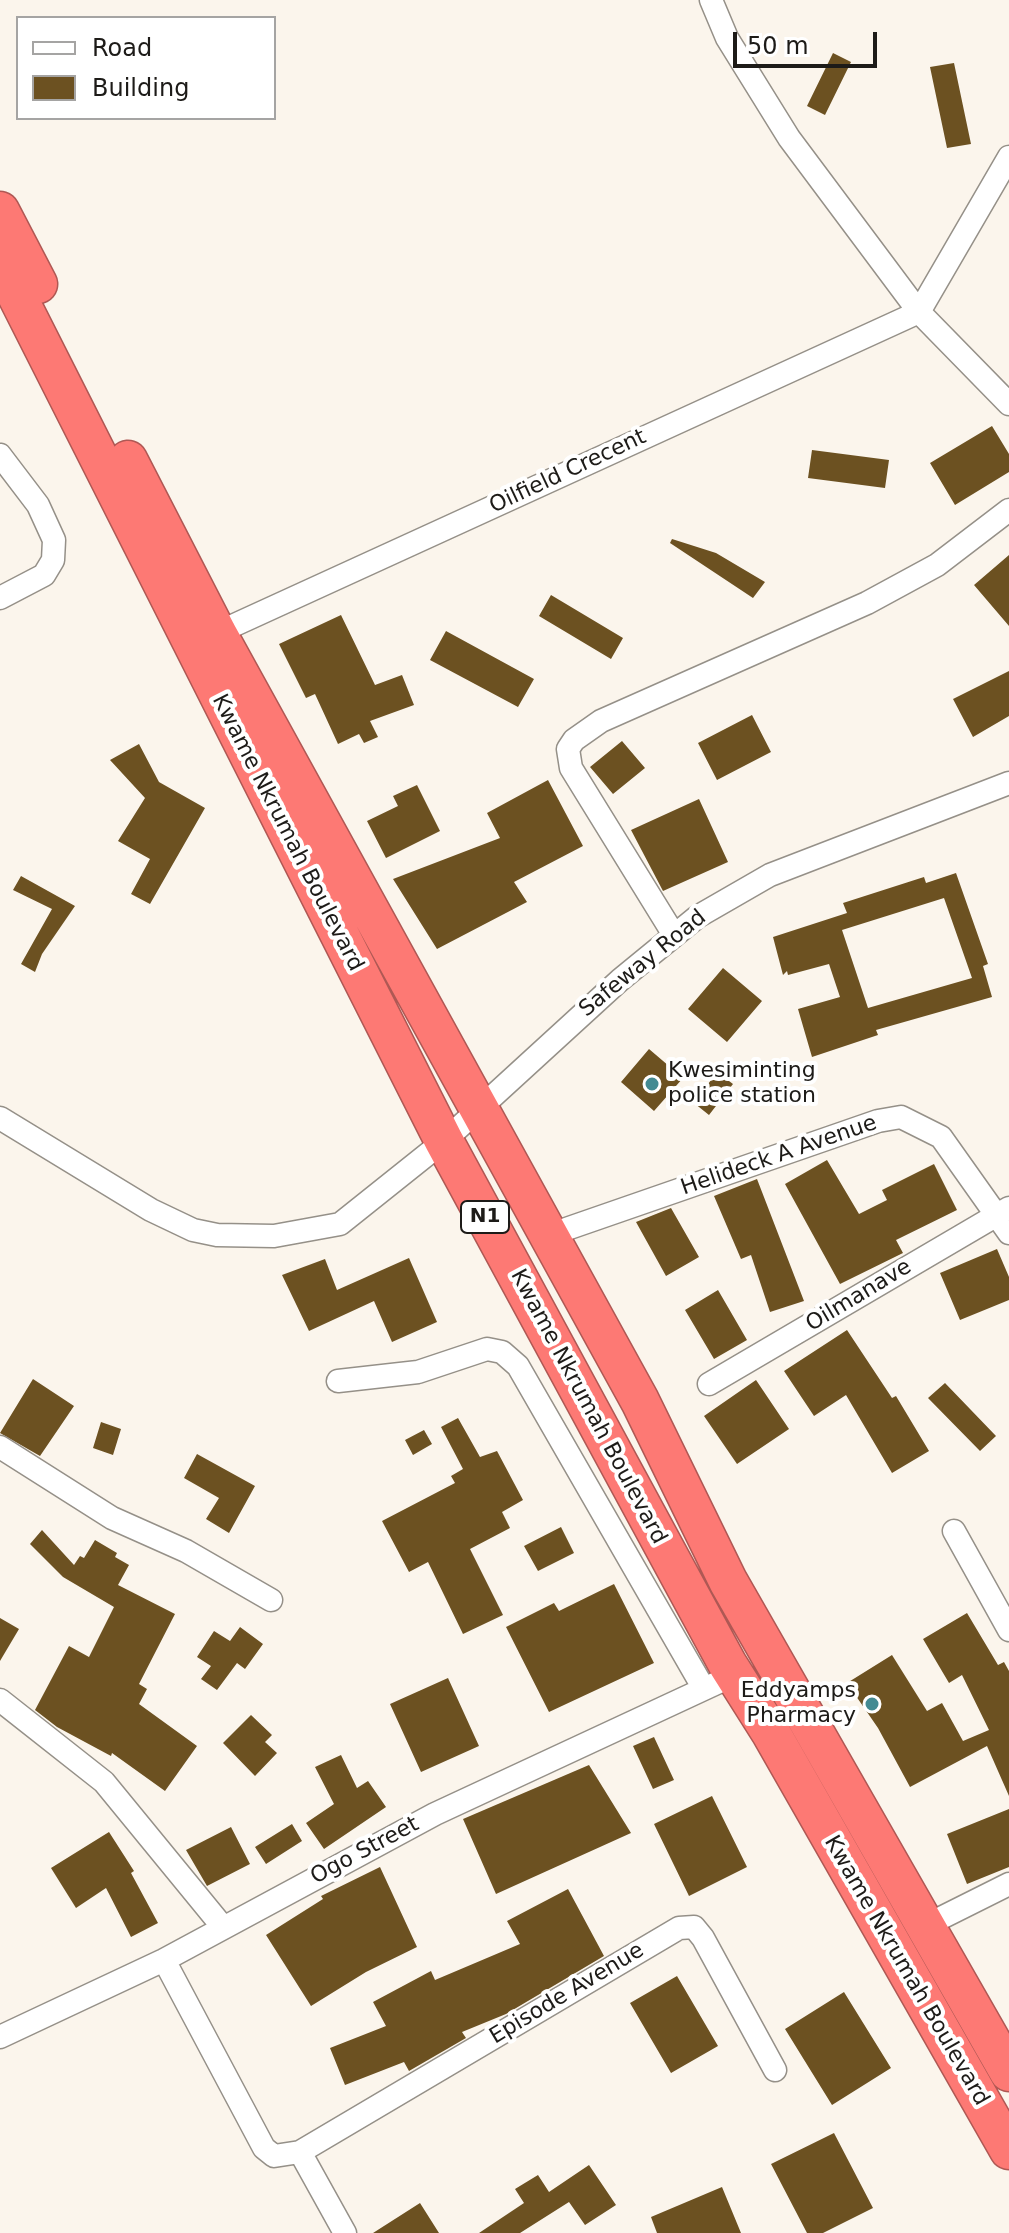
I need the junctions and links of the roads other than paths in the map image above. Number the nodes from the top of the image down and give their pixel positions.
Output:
1 (711, 0) edge
2 (1009, 157) edge
3 (0, 211) edge
4 (0, 262) edge
5 (919, 312) junction
6 (1009, 404) edge
7 (0, 455) edge
8 (1009, 510) edge
9 (0, 598) edge
10 (217, 633) junction
11 (1009, 783) edge
12 (674, 935) junction
13 (479, 1111) junction
14 (0, 1118) edge
15 (444, 1141) junction
16 (1004, 1219) edge
17 (549, 1235) junction
18 (338, 1381) dead end
19 (709, 1384) dead end
20 (0, 1447) edge
21 (954, 1531) dead end
22 (271, 1600) dead end
23 (1009, 1630) edge
24 (719, 1682) junction
25 (0, 1700) edge
26 (1009, 1884) edge
27 (222, 1926) junction
28 (925, 1926) junction
29 (164, 1960) junction
30 (0, 2037) edge
31 (775, 2070) dead end
32 (1009, 2072) edge
33 (1009, 2150) edge
34 (300, 2152) junction
35 (345, 2233) edge

1 - 5 street
2 - 5 street
3 - 10 highway, Kwame Nkrumah Boulevard / N1
4 - 15 highway, Kwame Nkrumah Boulevard / N1
5 - 6 street
5 - 10 street, Oilfield Crecent
7 - 9 street
8 - 12 street
10 - 13 highway, Kwame Nkrumah Boulevard / N1
11 - 12 street, Safeway Road
12 - 13 street, Safeway Road
13 - 15 street, Safeway Road
13 - 17 highway, Kwame Nkrumah Boulevard / N1
14 - 15 street, Safeway Road
15 - 24 highway, Kwame Nkrumah Boulevard / N1
16 - 17 street, Helideck A Avenue
16 - 19 street, Oilmanave
17 - 28 highway, Kwame Nkrumah Boulevard / N1
18 - 24 street
20 - 22 street
21 - 23 street
24 - 27 street, Ogo Street
24 - 33 highway, Kwame Nkrumah Boulevard / N1
25 - 27 street
26 - 28 street
27 - 29 street, Ogo Street
28 - 32 highway, Kwame Nkrumah Boulevard / N1
29 - 30 street, Ogo Street
29 - 34 street
31 - 34 street, Episode Avenue
34 - 35 street

